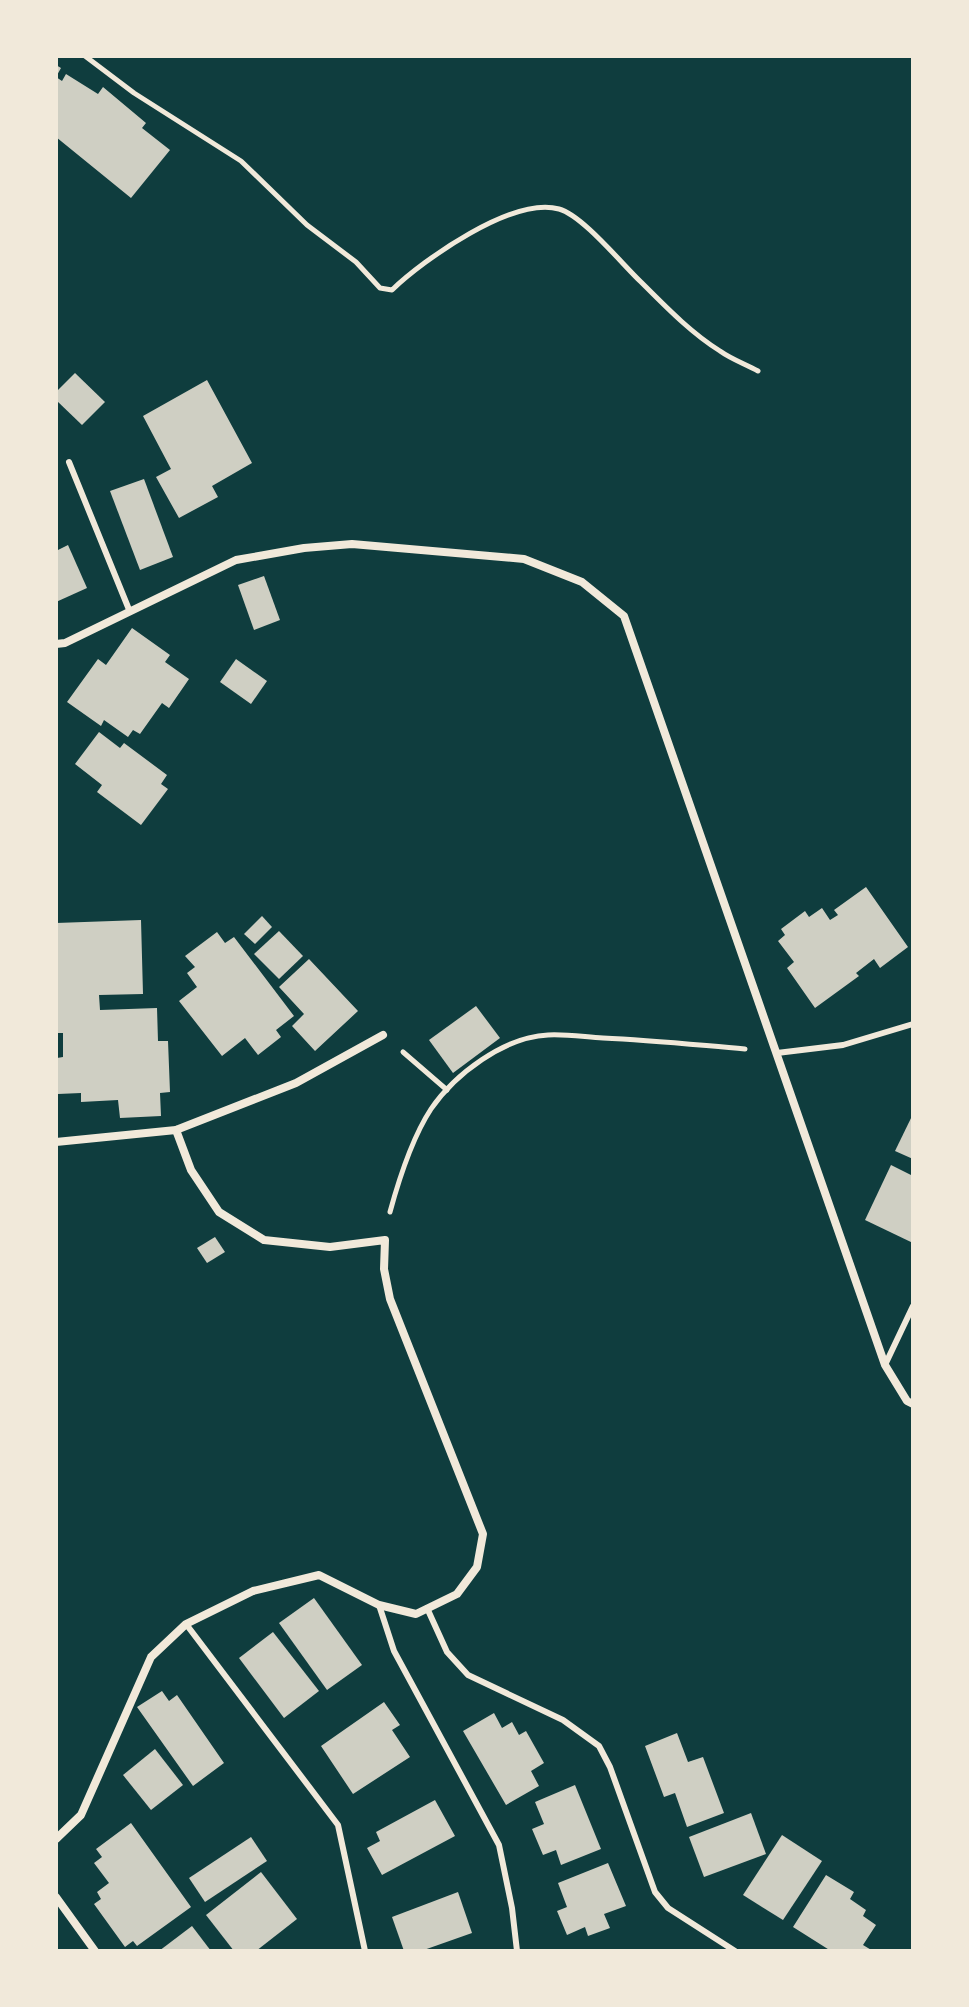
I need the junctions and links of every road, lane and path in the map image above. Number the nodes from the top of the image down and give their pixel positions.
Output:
1 (85, 56) edge
2 (758, 371) dead end
3 (69, 462) dead end
4 (130, 612) junction
5 (56, 644) edge
6 (913, 1024) edge
7 (383, 1035) joint
8 (777, 1053) junction
9 (447, 1090) junction
10 (176, 1130) junction
11 (56, 1142) edge
12 (385, 1240) junction
13 (913, 1306) edge
14 (885, 1365) junction
15 (913, 1404) edge
16 (379, 1605) junction
17 (427, 1608) junction
18 (186, 1624) junction
19 (56, 1839) edge
20 (56, 1897) edge
21 (95, 1951) edge
22 (365, 1951) edge
23 (517, 1951) edge
24 (735, 1951) edge

1 - 2 path
3 - 4 lane
4 - 5 street
4 - 8 street
6 - 8 lane
7 - 9 path
7 - 10 street
8 - 9 path
8 - 14 street
9 - 12 path
10 - 11 street
10 - 12 street
12 - 17 street
13 - 14 lane
14 - 15 street
16 - 17 street
16 - 18 street
16 - 23 lane
17 - 24 lane
18 - 19 street
18 - 22 lane
20 - 21 street

